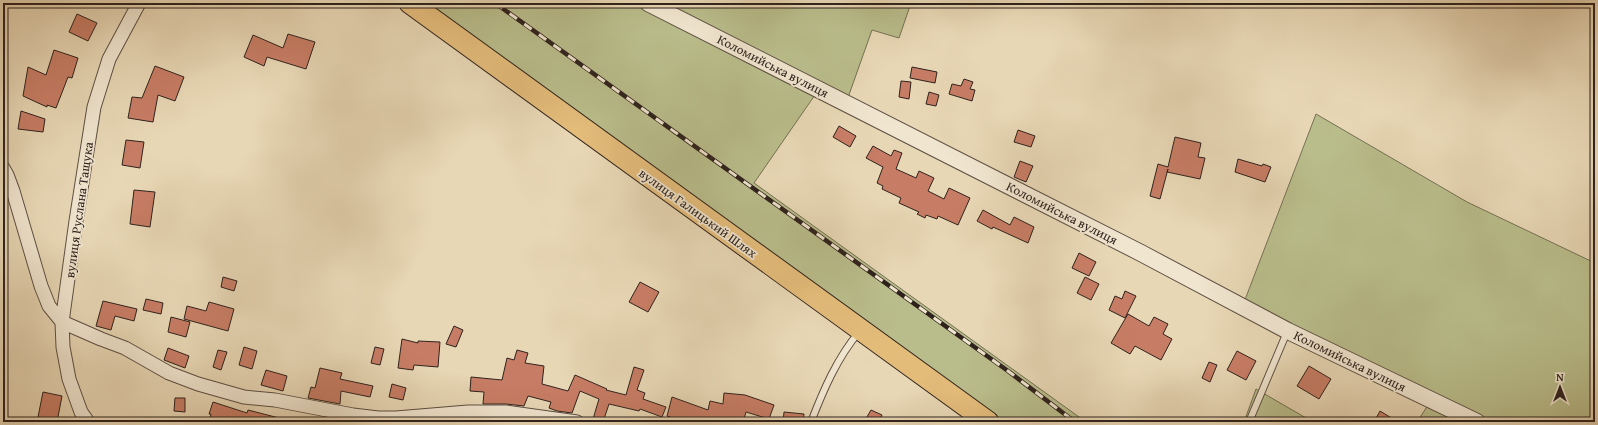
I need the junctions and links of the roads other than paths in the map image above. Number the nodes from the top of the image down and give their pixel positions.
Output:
1 (140, 3) edge
2 (410, 3) edge
3 (648, 3) edge
4 (3, 168) edge
5 (62, 322) junction
6 (861, 330) junction
7 (1288, 331) junction
8 (88, 422) edge
9 (577, 422) edge
10 (811, 422) edge
11 (988, 422) edge
12 (1249, 422) edge
13 (1477, 422) edge

1 - 5 street, вулиця Руслана Тащука
2 - 6 highway, вулиця Галицький Шлях
3 - 7 street, Коломийська вулиця
4 - 5 street
5 - 8 street, вулиця Руслана Тащука
5 - 9 street
6 - 10 lane
6 - 11 highway, вулиця Галицький Шлях
7 - 12 lane
7 - 13 street, Коломийська вулиця

